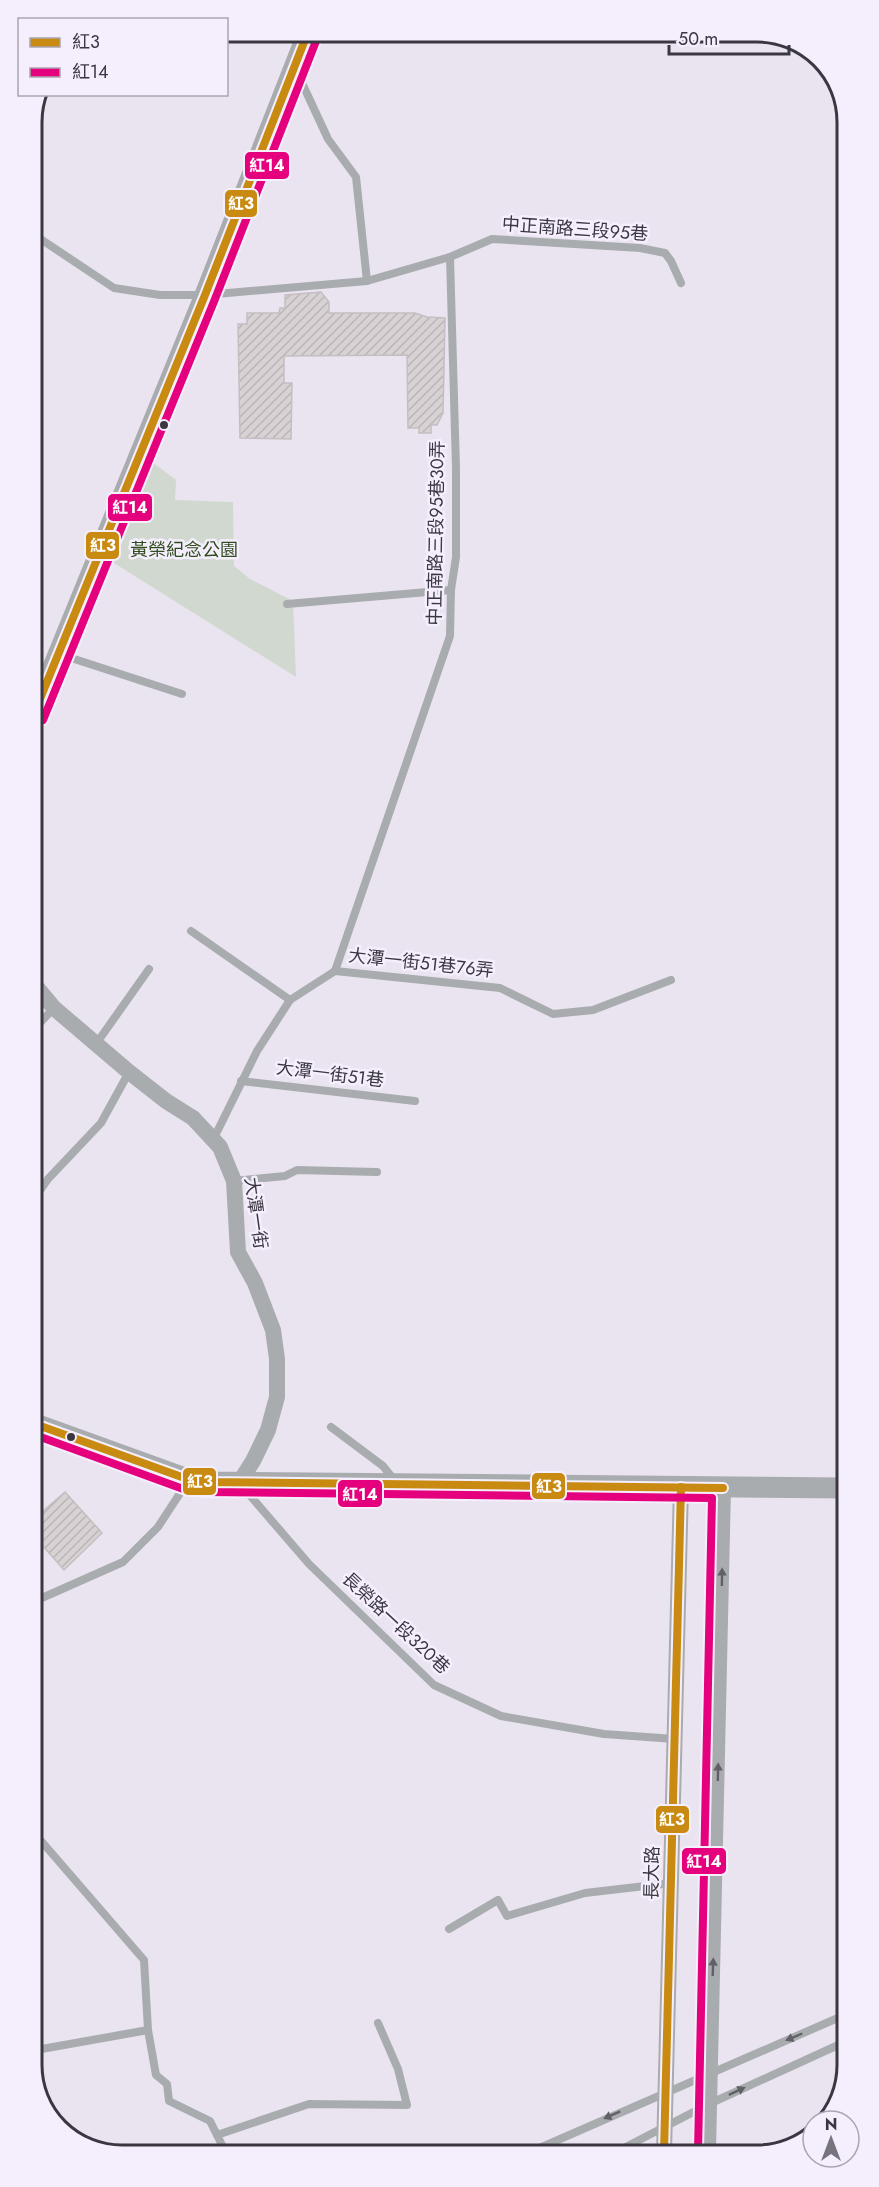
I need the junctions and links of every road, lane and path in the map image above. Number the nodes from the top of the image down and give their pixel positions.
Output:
1 (304, 42) edge
2 (295, 67) junction
3 (42, 240) edge
4 (450, 257) junction
5 (368, 281) junction
6 (681, 283) dead end
7 (205, 295) junction
8 (451, 590) junction
9 (287, 604) dead end
10 (59, 654) junction
11 (182, 694) dead end
12 (42, 695) edge
13 (191, 931) dead end
14 (149, 969) dead end
15 (335, 971) junction
16 (671, 980) dead end
17 (42, 994) edge
18 (290, 1000) junction
19 (54, 1008) junction
20 (42, 1021) edge
21 (96, 1044) junction
22 (129, 1072) junction
23 (241, 1081) junction
24 (415, 1101) dead end
25 (213, 1140) junction
26 (377, 1173) dead end
27 (234, 1181) junction
28 (42, 1188) edge
29 (42, 1427) edge
30 (331, 1427) dead end
31 (190, 1480) junction
32 (239, 1483) junction
33 (397, 1483) junction
34 (681, 1487) junction
35 (723, 1488) junction
36 (837, 1488) edge
37 (42, 1597) edge
38 (675, 1739) junction
39 (42, 1842) edge
40 (671, 1883) junction
41 (449, 1929) dead end
42 (837, 2018) edge
43 (378, 2023) dead end
44 (148, 2030) junction
45 (837, 2046) edge
46 (42, 2049) edge
47 (710, 2074) junction
48 (666, 2093) junction
49 (710, 2104) junction
50 (665, 2126) junction
51 (218, 2134) junction
52 (223, 2145) edge
53 (544, 2145) edge
54 (629, 2145) edge
55 (664, 2145) edge
56 (708, 2145) edge

1 - 2 street
2 - 5 lane
2 - 7 street
3 - 7 lane, 中正南路三段95巷
4 - 5 lane, 中正南路三段95巷
4 - 6 lane, 中正南路三段95巷
4 - 8 lane, 中正南路三段95巷30弄
5 - 7 lane, 中正南路三段95巷
7 - 10 street
8 - 9 lane
8 - 15 lane, 中正南路三段95巷30弄
10 - 11 lane
10 - 12 street
13 - 18 lane
14 - 21 lane
15 - 16 lane, 大潭一街51巷76弄
15 - 18 lane, 大潭一街51巷
17 - 19 street, 大潭一街
18 - 23 lane, 大潭一街51巷
19 - 20 lane
19 - 21 street, 大潭一街
21 - 22 street, 大潭一街
22 - 25 street, 大潭一街
22 - 28 lane
23 - 24 lane, 大潭一街51巷
23 - 25 lane, 大潭一街51巷
25 - 27 street, 大潭一街
26 - 27 lane
27 - 32 street, 大潭一街
29 - 31 street
30 - 33 lane
31 - 32 street
31 - 37 lane
32 - 33 street
32 - 38 lane, 長榮路一段320巷
33 - 34 street
34 - 35 street
34 - 38 street, 長大路
35 - 36 street
47 -> 35 street
38 - 40 street, 長大路
39 - 44 lane
40 - 41 lane
40 - 48 street, 長大路
42 -> 47 lane
43 - 51 lane
44 - 46 lane
44 - 51 lane
49 -> 45 lane
47 - 48 lane
47 - 49 street
48 - 50 street, 長大路
48 -> 53 lane
49 - 50 lane
49 - 56 street
50 - 54 lane
50 - 55 street, 長大路
51 - 52 lane

